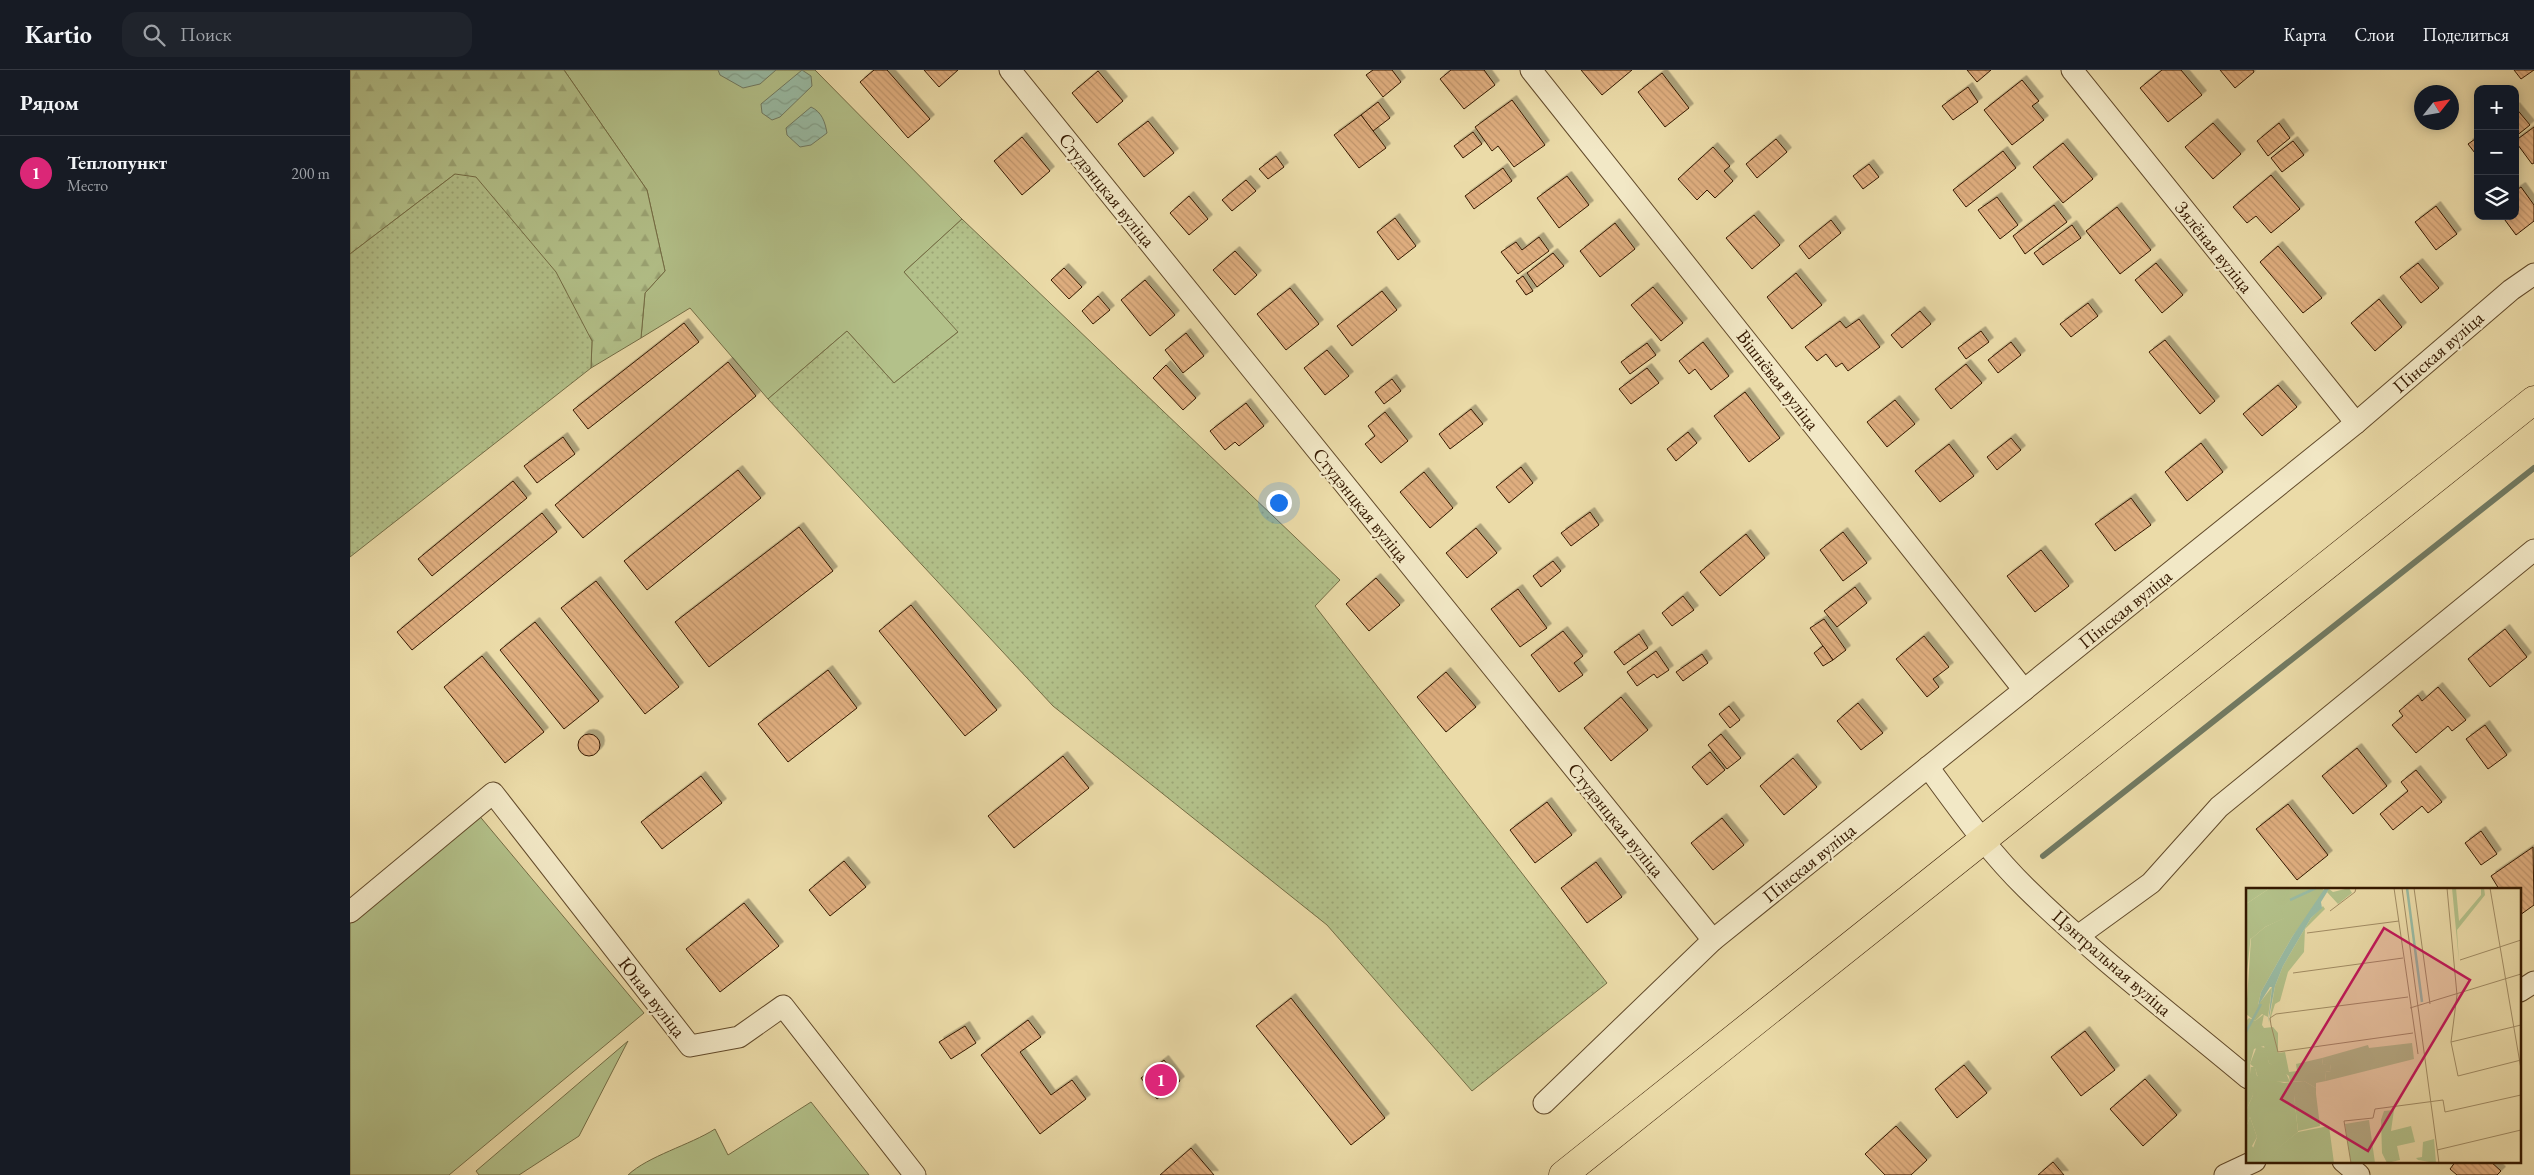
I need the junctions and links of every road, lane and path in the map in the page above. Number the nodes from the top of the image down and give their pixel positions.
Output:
1 (1010, 70) edge
2 (1532, 70) edge
3 (2072, 70) edge
4 (2534, 274) edge
5 (2534, 400) edge
6 (2356, 423) junction
7 (2534, 550) edge
8 (2024, 690) junction
9 (1928, 767) junction
10 (1983, 841) junction
11 (350, 912) edge
12 (2078, 936) junction
13 (1713, 940) junction
14 (2534, 982) edge
15 (2522, 991) edge
16 (2246, 1076) edge
17 (1544, 1103) dead end
18 (2253, 1162) edge
19 (2344, 1162) edge
20 (915, 1175) edge
21 (1563, 1175) edge
22 (2225, 1175) edge
23 (2359, 1175) edge

1 - 13 street, Студэнцкая вуліца
2 - 8 street, Вішнёвая вуліца
3 - 6 street, Зялёная вуліца
4 - 6 street, Пінская вуліца
5 - 10 main road
6 - 8 street, Пінская вуліца
7 - 12 street
8 - 9 street, Пінская вуліца
9 - 10 street, Цэнтральная вуліца
9 - 13 street, Пінская вуліца
10 - 12 street, Цэнтральная вуліца
10 - 21 main road
11 - 20 street, Юная вуліца
12 - 16 street, Цэнтральная вуліца
13 - 17 street, Пінская вуліца
14 - 15 street
18 - 22 street
19 - 23 street

